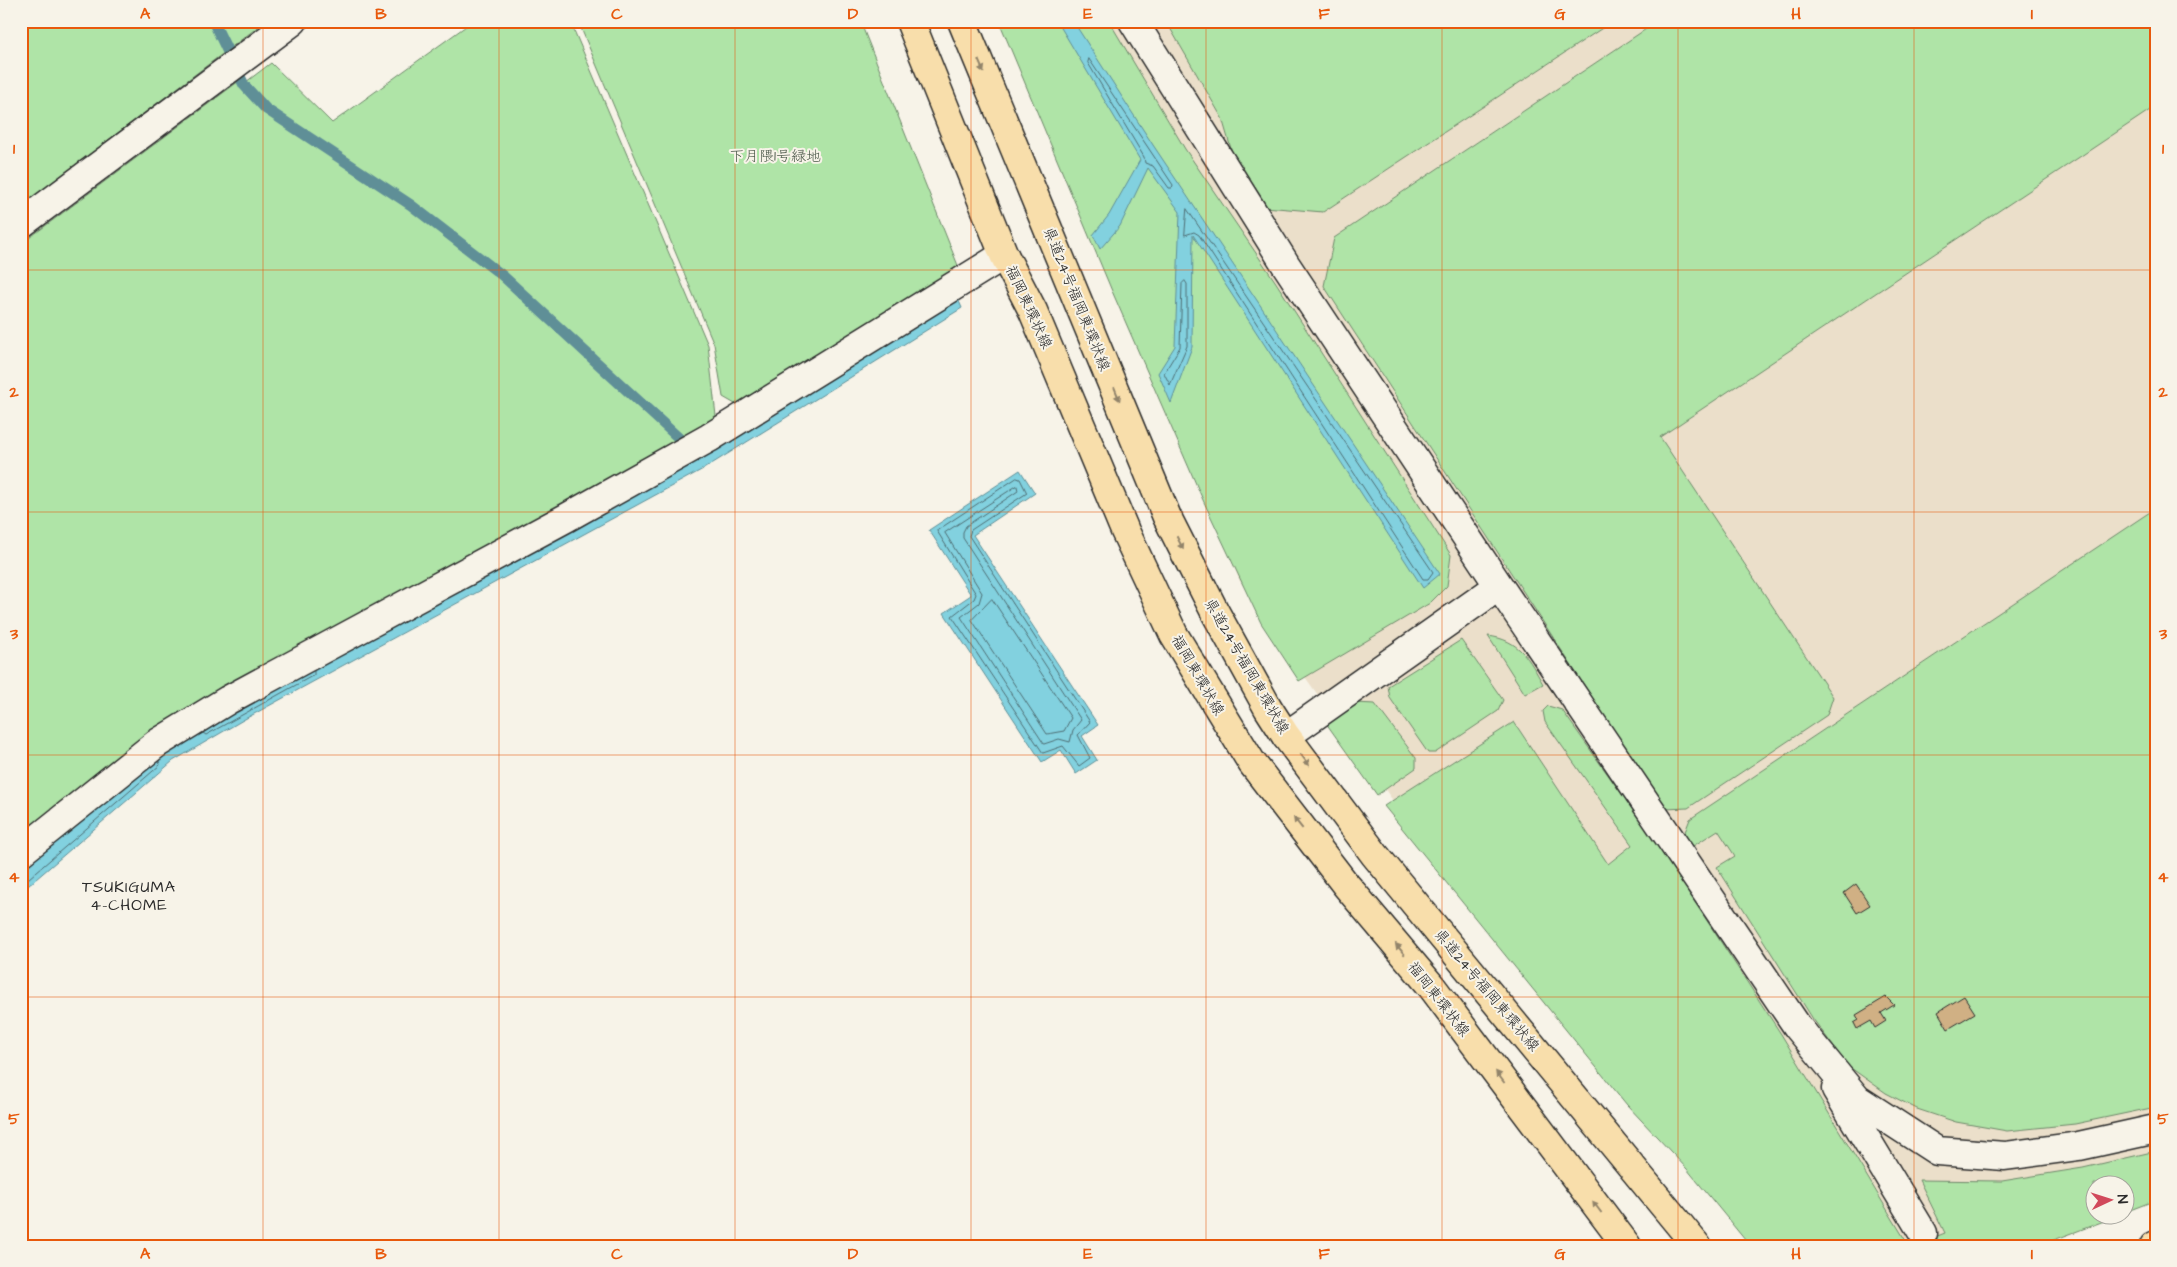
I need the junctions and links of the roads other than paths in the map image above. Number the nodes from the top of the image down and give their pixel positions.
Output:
1 (293, 21) edge
2 (910, 21) edge
3 (962, 21) edge
4 (1133, 21) edge
5 (21, 224) edge
6 (1004, 256) junction
7 (1499, 586) junction
8 (1286, 736) junction
9 (21, 852) edge
10 (1797, 1026) junction
11 (2156, 1129) edge
12 (1923, 1233) dead end
13 (1627, 1246) edge
14 (1697, 1246) edge

1 - 5 street
2 - 6 main road, 福岡東環状線
3 -> 8 main road, 県道24号福岡東環状線
4 - 7 street
6 - 9 street
13 -> 6 main road, 福岡東環状線
7 - 8 street
7 - 10 street
8 -> 14 main road, 県道24号福岡東環状線
10 - 11 street
10 - 12 street

